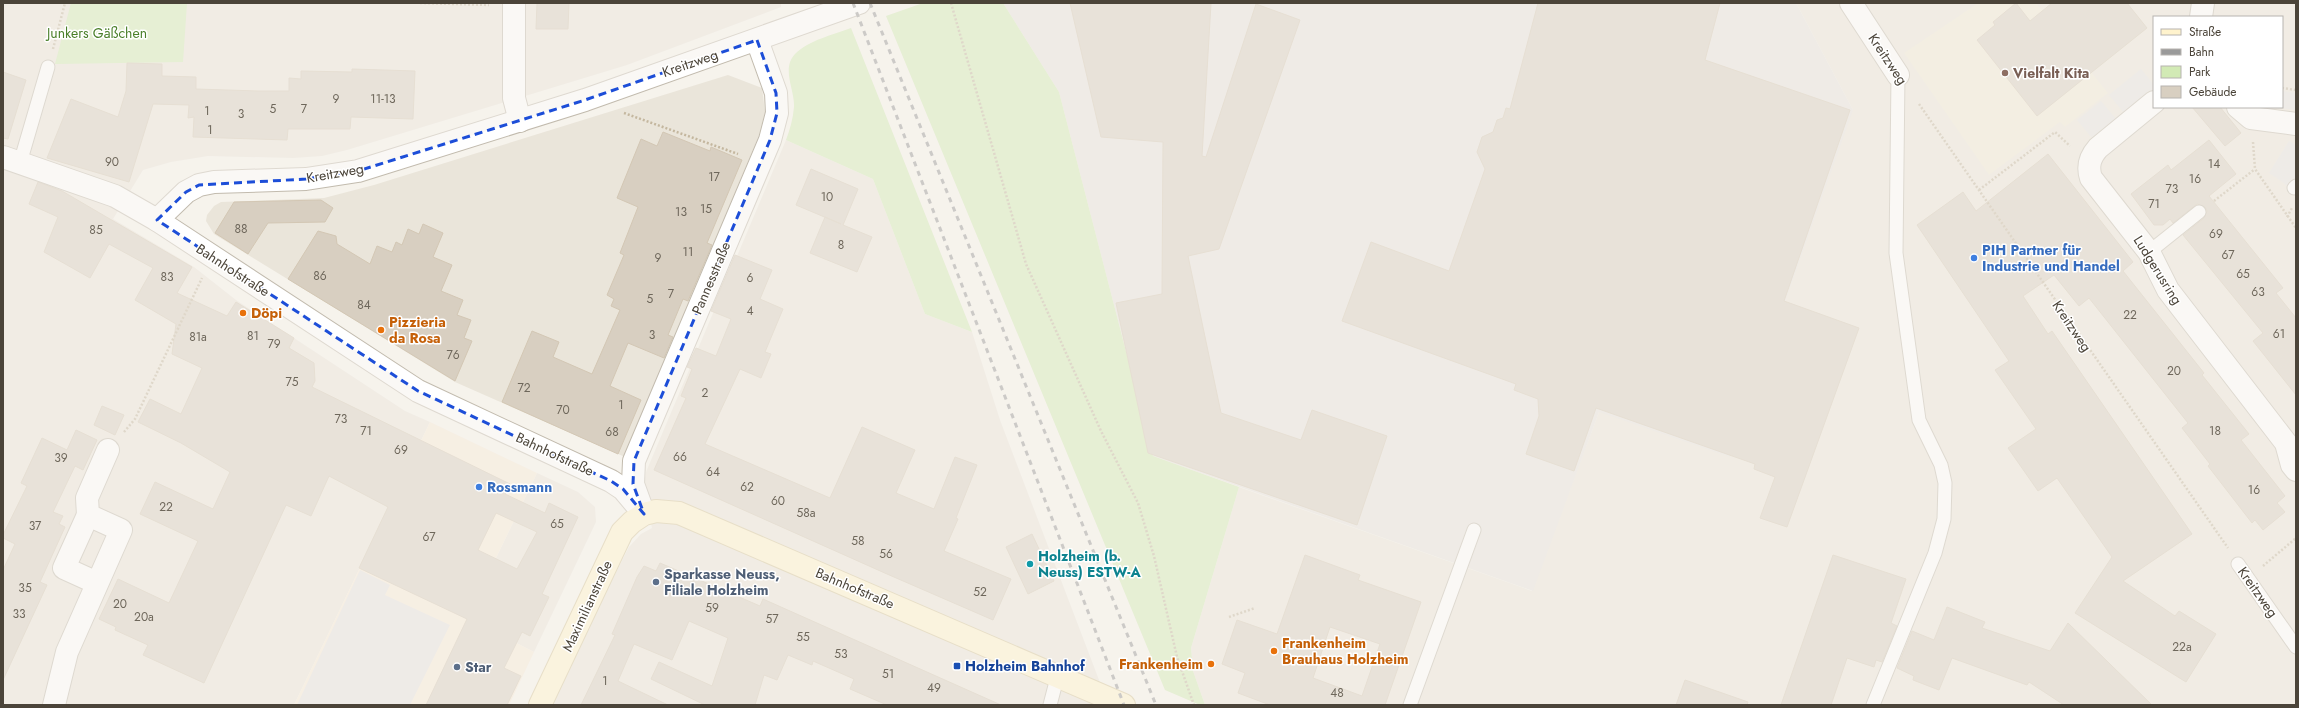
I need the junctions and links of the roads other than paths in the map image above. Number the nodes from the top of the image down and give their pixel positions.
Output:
1 (859, 3) edge
2 (1851, 3) edge
3 (2203, 3) edge
4 (514, 4) edge
5 (2201, 16) edge
6 (757, 40) junction
7 (48, 67) road end
8 (1898, 75) joint
9 (2153, 103) edge
10 (2245, 113) edge
11 (520, 121) junction
12 (2296, 124) edge
13 (11, 160) edge
14 (2199, 212) dead end
15 (157, 220) junction
16 (2149, 252) junction
17 (108, 450) road end
18 (2296, 470) edge
19 (644, 514) junction
20 (88, 515) junction
21 (1474, 530) dead end
22 (2238, 564) road end
23 (97, 583) junction
24 (2296, 647) edge
25 (1057, 678) junction
26 (54, 705) edge
27 (540, 705) edge
28 (1050, 705) edge
29 (1124, 705) edge
30 (1410, 705) edge
31 (1873, 705) edge

1 - 6 street, Kreitzweg
2 - 8 street, Kreitzweg
3 - 5 street
4 - 11 street
6 - 11 street, Kreitzweg
6 - 19 street, Pannesstraße
7 - 13 lane
8 - 31 lane
9 - 16 street, Ludgerusring
10 - 12 street
11 - 15 street, Kreitzweg
13 - 15 street, Bahnhofstraße
14 - 16 lane
15 - 19 street, Bahnhofstraße
16 - 18 street, Ludgerusring
17 - 20 street
19 - 25 main road, Bahnhofstraße
19 - 27 main road, Maximilianstraße
20 - 23 street
20 - 23 street
21 - 30 lane
22 - 24 lane, Kreitzweg
23 - 26 street
25 - 28 lane
25 - 29 main road, Bahnhofstraße

